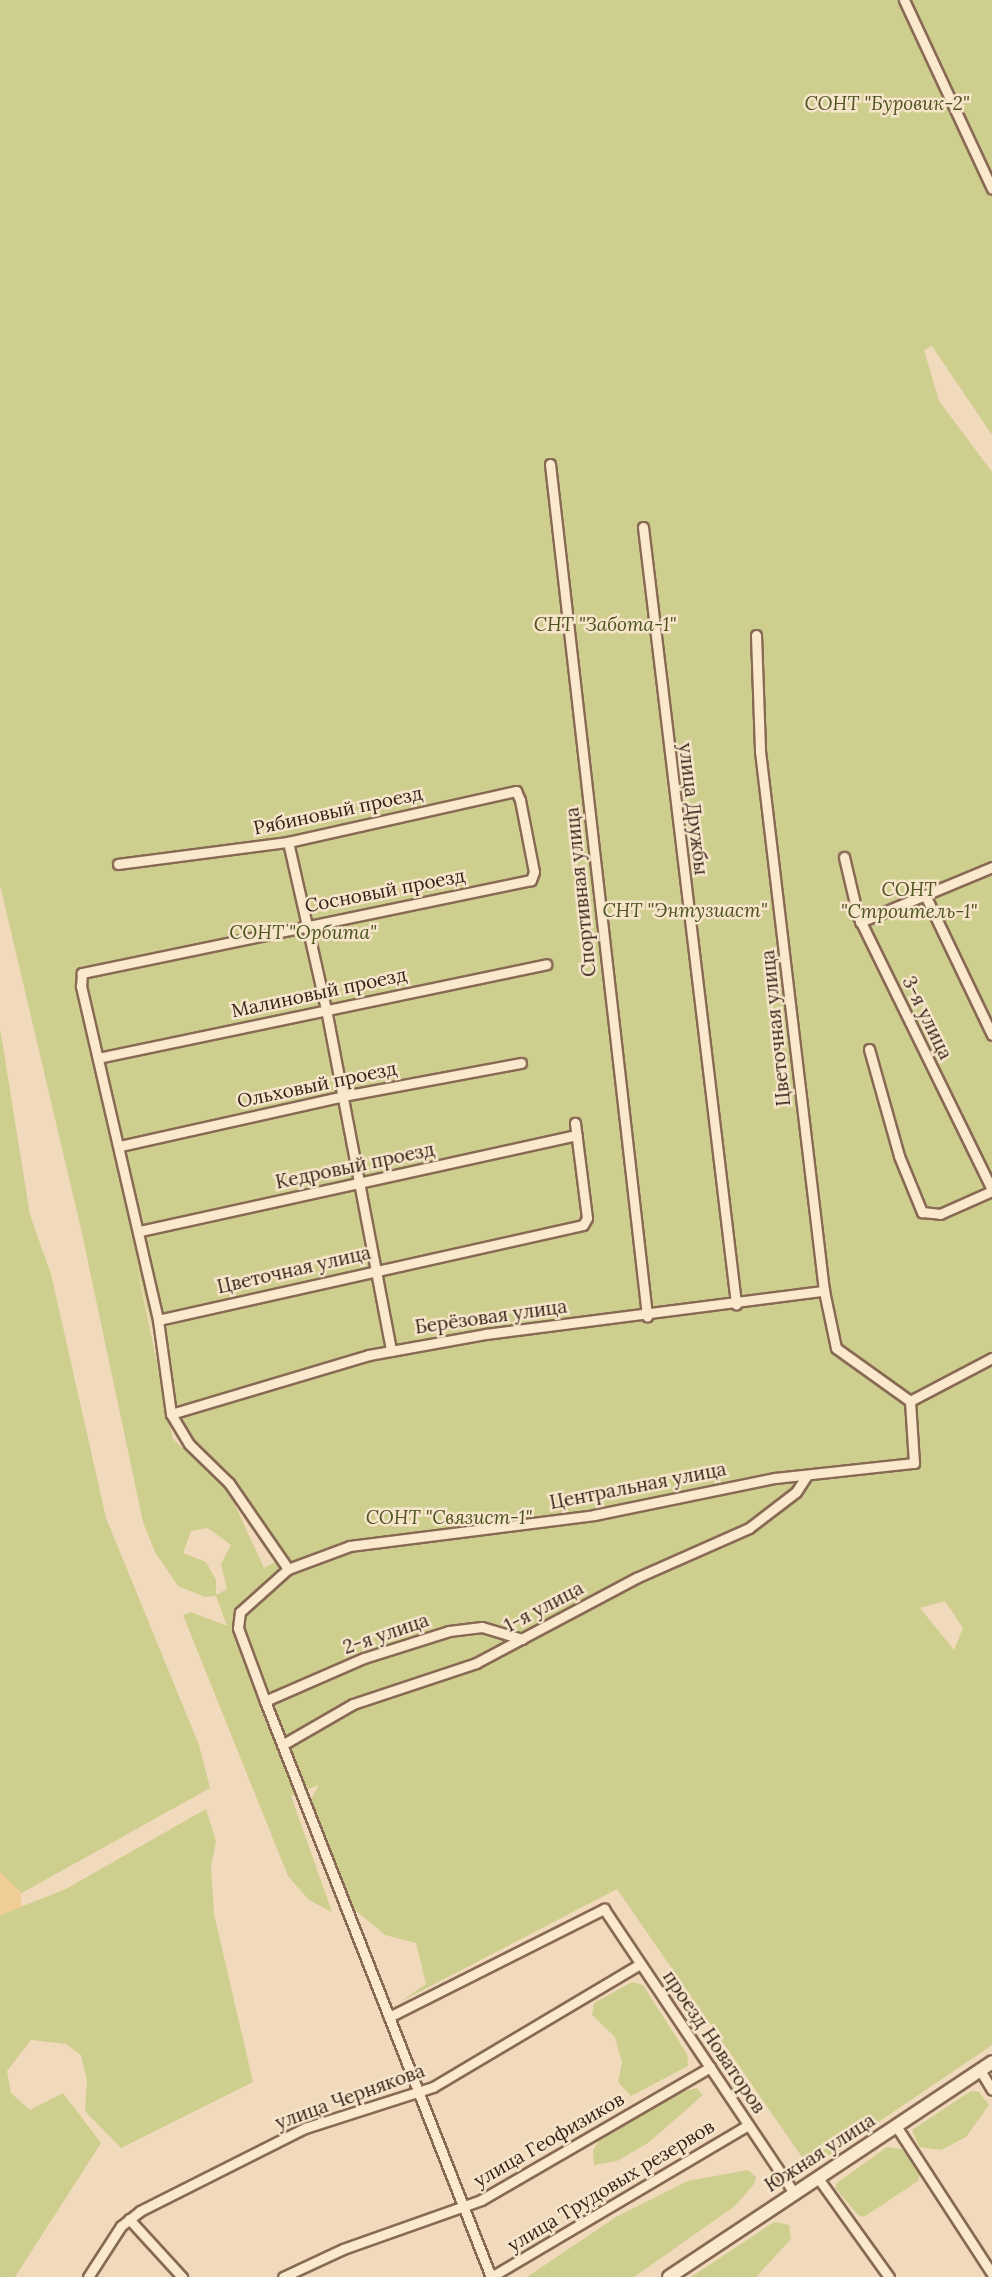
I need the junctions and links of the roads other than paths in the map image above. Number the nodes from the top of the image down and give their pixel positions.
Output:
1 (904, 0) edge
2 (992, 189) edge
3 (550, 464) dead end
4 (642, 527) dead end
5 (756, 635) dead end
6 (527, 838) joint
7 (288, 842) junction
8 (844, 857) dead end
9 (118, 864) dead end
10 (991, 870) edge
11 (925, 895) junction
12 (860, 922) junction
13 (307, 924) junction
14 (546, 964) dead end
15 (326, 1009) junction
16 (992, 1035) edge
17 (869, 1049) dead end
18 (98, 1058) junction
19 (521, 1063) dead end
20 (343, 1096) junction
21 (575, 1123) dead end
22 (577, 1135) junction
23 (120, 1146) junction
24 (359, 1184) junction
25 (992, 1190) edge
26 (140, 1231) junction
27 (377, 1268) junction
28 (824, 1291) junction
29 (736, 1304) junction
30 (647, 1316) junction
31 (158, 1320) junction
32 (391, 1351) junction
33 (992, 1358) edge
34 (910, 1401) junction
35 (171, 1414) junction
36 (807, 1475) junction
37 (288, 1569) junction
38 (522, 1639) junction
39 (265, 1702) junction
40 (282, 1745) junction
41 (640, 1964) junction
42 (389, 2017) junction
43 (992, 2062) edge
44 (710, 2067) junction
45 (980, 2070) junction
46 (992, 2090) edge
47 (419, 2093) junction
48 (748, 2125) junction
49 (896, 2126) junction
50 (818, 2178) junction
51 (794, 2193) junction
52 (463, 2206) junction
53 (129, 2218) junction
54 (992, 2274) edge
55 (88, 2277) edge
56 (182, 2277) edge
57 (283, 2277) edge
58 (491, 2277) edge
59 (669, 2277) edge
60 (889, 2277) edge

1 - 2 street
3 - 30 street, Спортивная улица
4 - 29 street, улица Дружбы
5 - 28 street, Цветочная улица
6 - 7 street, Рябиновый проезд
6 - 13 street, Сосновый проезд
7 - 9 street, Рябиновый проезд
7 - 13 street
8 - 12 street, 3-я улица
10 - 11 street
11 - 12 street
11 - 16 street
12 - 25 street, 3-я улица
13 - 15 street
13 - 18 street, Сосновый проезд
14 - 15 street, Малиновый проезд
15 - 18 street, Малиновый проезд
15 - 20 street
17 - 25 street, 3-я улица
18 - 23 street
19 - 20 street, Ольховый проезд
20 - 23 street, Ольховый проезд
20 - 24 street
21 - 22 street, Цветочная улица
22 - 24 street, Кедровый проезд
22 - 27 street, Цветочная улица
23 - 26 street
24 - 26 street, Кедровый проезд
24 - 27 street
26 - 31 street
27 - 31 street, Цветочная улица
27 - 32 street
28 - 29 street, Берёзовая улица
28 - 34 street, Цветочная улица
29 - 30 street, Берёзовая улица
30 - 32 street, Берёзовая улица
31 - 35 street
32 - 35 street, Берёзовая улица
33 - 34 street
34 - 36 street, Центральная улица
35 - 37 street
36 - 37 street, Центральная улица
36 - 38 street, 1-я улица
37 - 39 street
38 - 39 street, 2-я улица
38 - 40 street, 1-я улица
39 - 40 street
40 - 42 street
41 - 42 street, проезд Новаторов
41 - 44 street, проезд Новаторов
41 - 47 street, улица Чернякова
42 - 47 street
43 - 45 main road, Южная улица
44 - 48 street, проезд Новаторов
44 - 52 street, улица Геофизиков
45 - 46 street
45 - 49 main road, Южная улица
47 - 52 street
47 - 53 street, улица Чернякова
48 - 51 street, проезд Новаторов
48 - 58 street, улица Трудовых резервов
49 - 50 main road, Южная улица
49 - 54 street
50 - 51 main road, Южная улица
50 - 60 street
51 - 59 main road, Южная улица
52 - 57 street, улица Геофизиков
52 - 58 street
53 - 55 street, улица Чернякова
53 - 56 street

